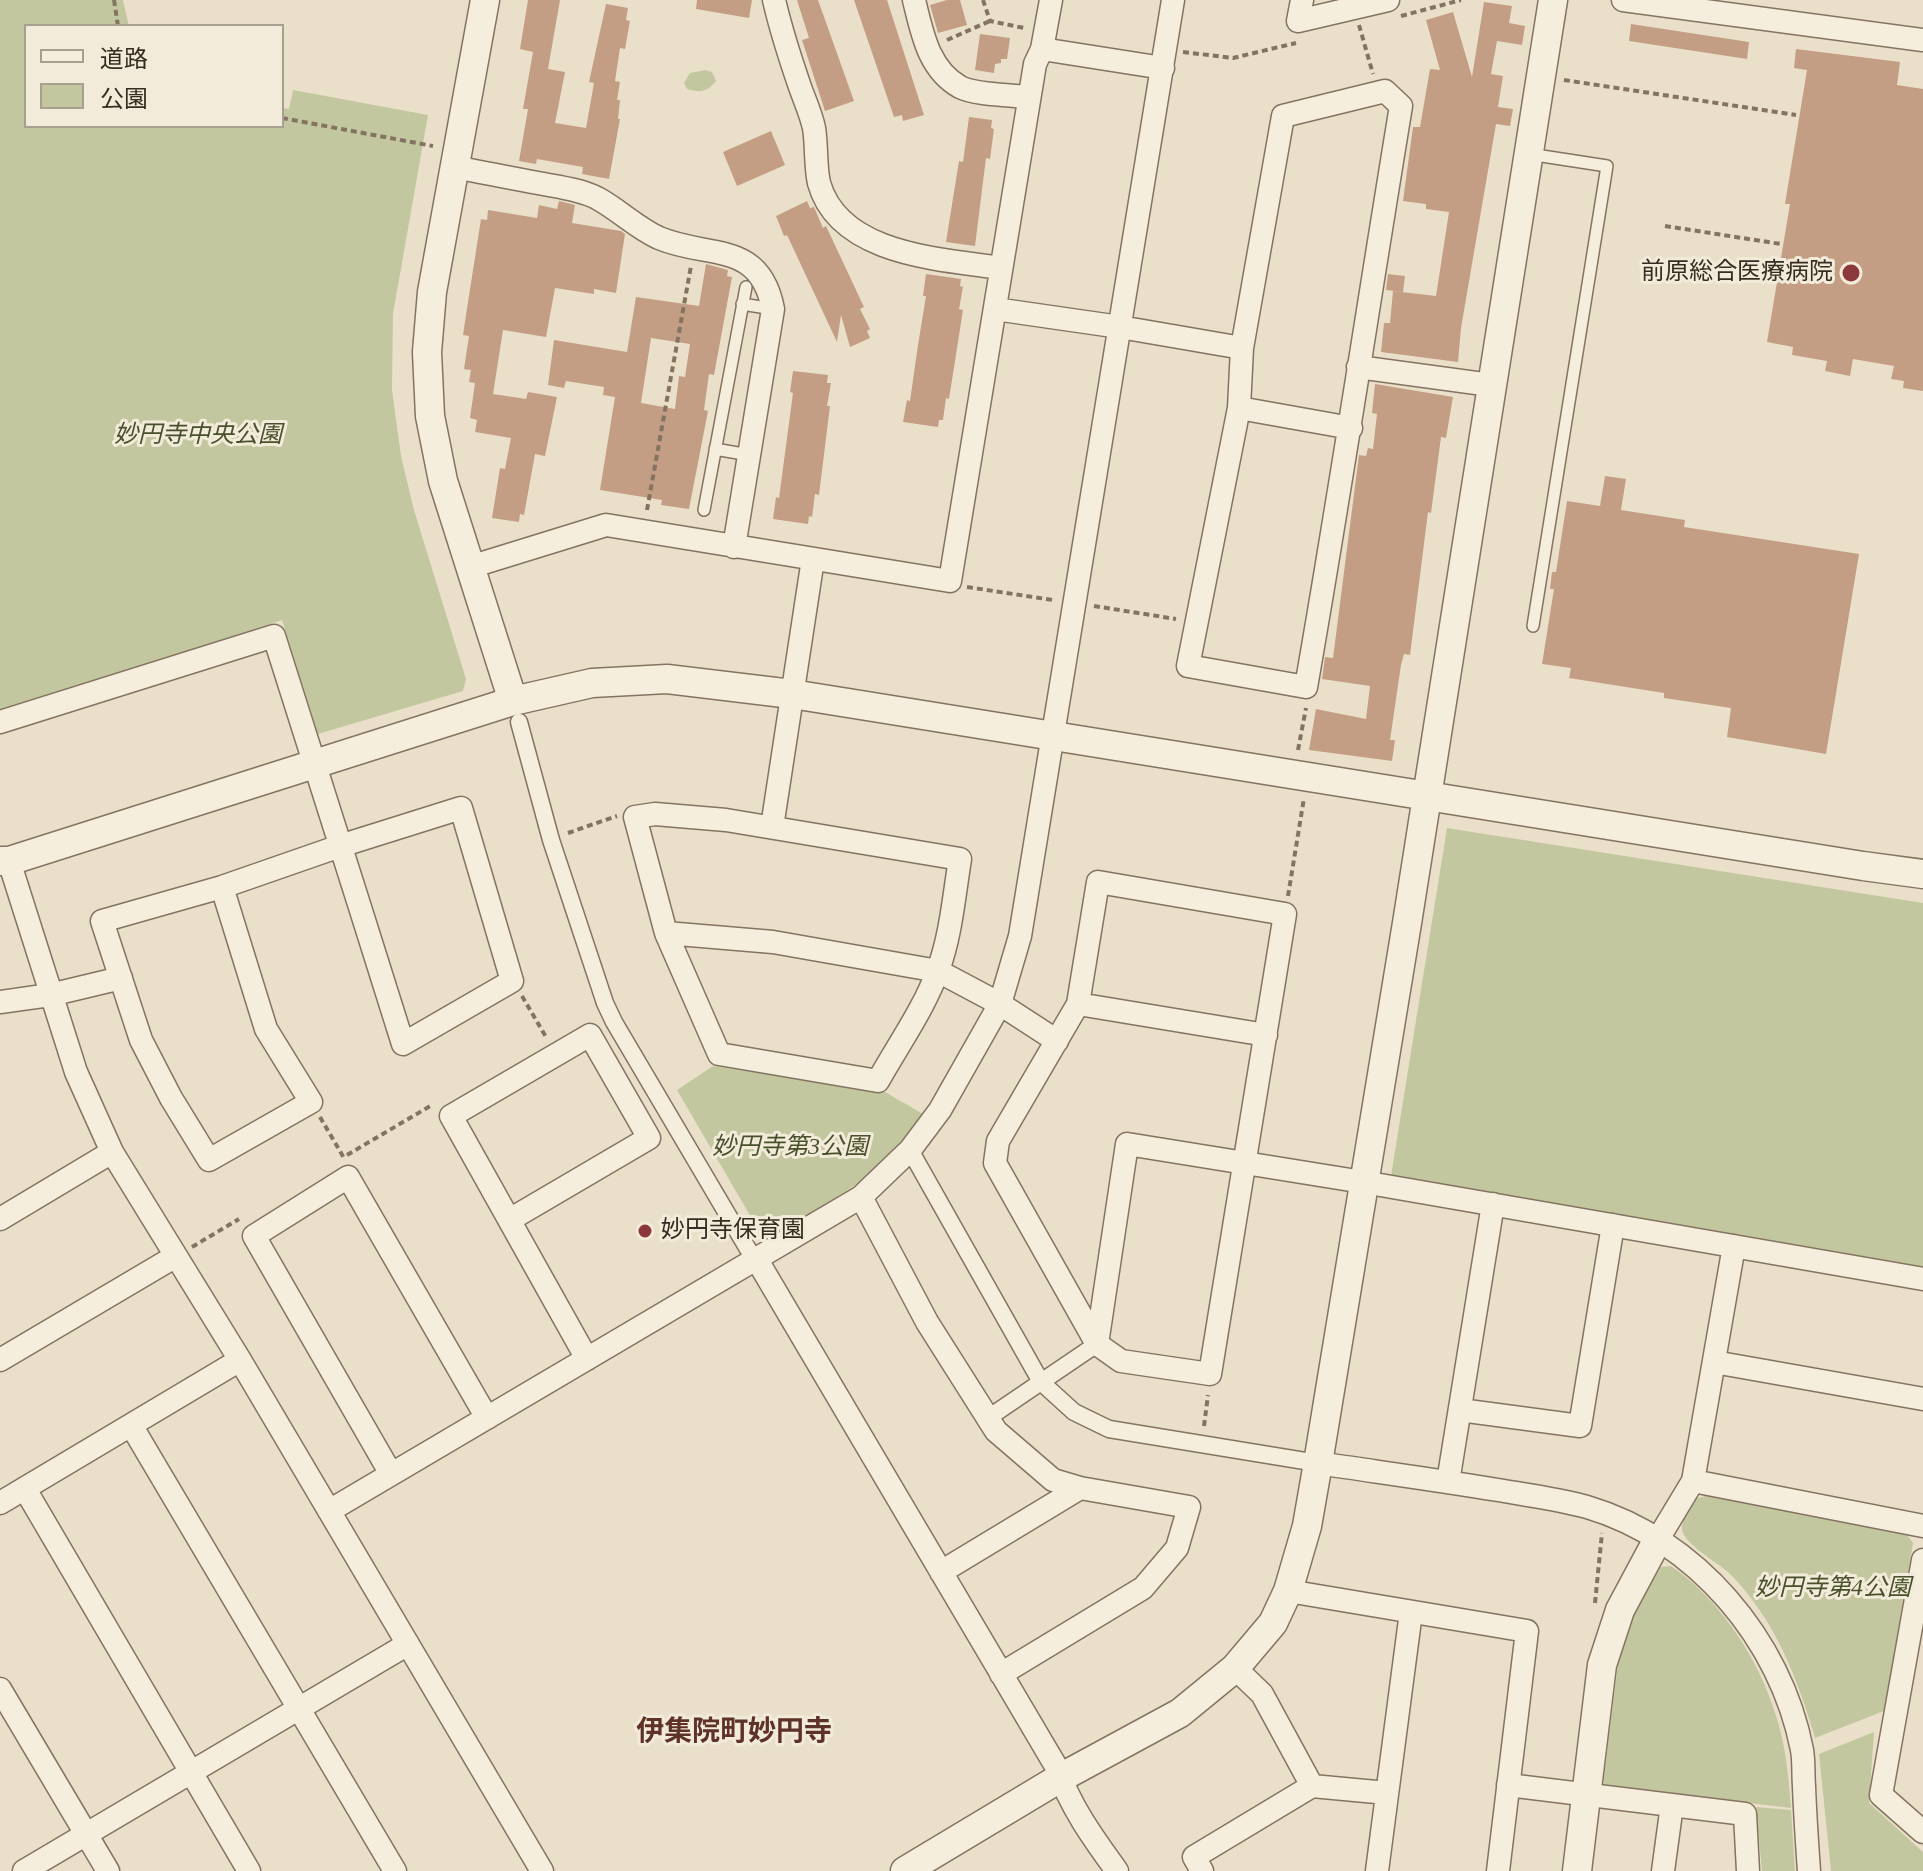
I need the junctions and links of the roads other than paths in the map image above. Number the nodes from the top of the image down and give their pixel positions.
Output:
1 (485, 0) edge
2 (774, 0) edge
3 (914, 0) edge
4 (1051, 0) edge
5 (1173, 0) edge
6 (1302, 0) edge
7 (1553, 0) edge
8 (1623, 0) edge
9 (1388, 10) edge
10 (1766, 10) edge
11 (1923, 40) edge
12 (1042, 49) junction
13 (1164, 59) junction
14 (1029, 97) junction
15 (1528, 154) junction
16 (453, 167) junction
17 (1001, 268) junction
18 (746, 287) dead end
19 (742, 304) junction
20 (773, 309) junction
21 (995, 309) junction
22 (1120, 327) junction
23 (1242, 348) junction
24 (1358, 367) junction
25 (1491, 385) junction
26 (1239, 408) junction
27 (1351, 428) junction
28 (715, 449) junction
29 (749, 455) junction
30 (704, 510) dead end
31 (734, 547) junction
32 (813, 559) junction
33 (470, 567) junction
34 (1533, 626) dead end
35 (792, 694) junction
36 (516, 712) junction
37 (0, 722) edge
38 (1053, 736) junction
39 (315, 763) junction
40 (1426, 795) junction
41 (772, 827) junction
42 (340, 846) junction
43 (5, 861) edge
44 (1923, 874) edge
45 (222, 887) junction
46 (666, 933) junction
47 (938, 971) junction
48 (121, 978) junction
49 (50, 995) junction
50 (0, 1002) edge
51 (1000, 1004) junction
52 (1078, 1004) junction
53 (1266, 1035) junction
54 (1057, 1041) junction
55 (910, 1150) junction
56 (112, 1152) junction
57 (1245, 1163) junction
58 (1363, 1182) junction
59 (861, 1197) junction
60 (1493, 1204) junction
61 (0, 1219) edge
62 (511, 1219) junction
63 (1613, 1225) junction
64 (1734, 1246) junction
65 (176, 1256) junction
66 (756, 1261) junction
67 (1923, 1279) edge
68 (1097, 1344) junction
69 (587, 1359) junction
70 (0, 1360) edge
71 (240, 1360) junction
72 (1714, 1362) junction
73 (1041, 1382) junction
74 (1923, 1399) edge
75 (1460, 1410) junction
76 (487, 1418) junction
77 (988, 1418) junction
78 (131, 1425) junction
79 (1311, 1462) junction
80 (391, 1474) junction
81 (1693, 1481) junction
82 (1448, 1482) junction
83 (1080, 1488) junction
84 (25, 1489) junction
85 (0, 1503) edge
86 (329, 1511) junction
87 (1923, 1526) edge
88 (1658, 1539) junction
89 (1923, 1560) edge
90 (941, 1572) junction
91 (1288, 1591) junction
92 (1411, 1612) junction
93 (408, 1644) junction
94 (1235, 1668) junction
95 (1001, 1674) junction
96 (0, 1689) edge
97 (299, 1709) junction
98 (191, 1772) junction
99 (1060, 1778) junction
100 (1508, 1785) junction
101 (1312, 1786) junction
102 (1387, 1793) junction
103 (1587, 1795) junction
104 (1672, 1805) junction
105 (1923, 1832) edge
106 (86, 1834) junction
107 (907, 1870) edge
108 (24, 1871) edge
109 (108, 1871) edge
110 (249, 1871) edge
111 (395, 1871) edge
112 (542, 1871) edge
113 (1117, 1871) edge
114 (1202, 1871) edge
115 (1377, 1871) edge
116 (1498, 1871) edge
117 (1577, 1871) edge
118 (1663, 1871) edge
119 (1748, 1871) edge
120 (1809, 1871) edge

1 - 16 street
2 - 17 street
3 - 14 street
4 - 12 street
5 - 13 street
6 - 9 street
7 - 15 street
8 - 10 street
10 - 11 street
12 - 13 street
12 - 14 street
13 - 22 street
14 - 17 street
15 - 25 street
15 - 34 lane
16 - 20 street
16 - 33 street
17 - 21 street
18 - 19 lane
19 - 20 lane
19 - 28 lane
20 - 29 street
21 - 22 street
21 - 32 street
22 - 23 street
22 - 38 street
23 - 24 street
23 - 26 street
24 - 25 street
24 - 27 street
25 - 40 street
26 - 27 street
26 - 27 street
28 - 29 lane
28 - 30 lane
29 - 31 street
31 - 32 street
31 - 33 street
32 - 35 street
33 - 36 street
35 - 36 street
35 - 38 street
35 - 41 street
36 - 39 street
36 - 66 street
37 - 39 street
38 - 40 street
38 - 51 street
39 - 42 street
39 - 43 street
40 - 44 street
40 - 58 street
41 - 46 street
41 - 47 street
42 - 42 street
42 - 45 street
43 - 49 street
45 - 48 street
45 - 48 street
46 - 47 street
46 - 47 street
47 - 51 street
48 - 49 street
49 - 50 street
49 - 56 street
51 - 54 street
51 - 55 street
52 - 53 street
52 - 53 street
52 - 54 street
53 - 57 street
54 - 68 street
55 - 59 street
55 - 73 street
56 - 61 street
56 - 65 street
57 - 58 street
57 - 68 street
57 - 68 street
58 - 60 street
58 - 79 street
59 - 66 street
59 - 77 street
60 - 63 street
60 - 75 street
62 - 62 street
62 - 69 street
63 - 64 street
63 - 75 street
64 - 67 street
64 - 72 street
65 - 70 street
65 - 71 street
66 - 69 street
66 - 90 street
68 - 73 street
69 - 76 street
71 - 78 street
71 - 86 street
72 - 74 street
72 - 81 street
73 - 77 street
73 - 79 street
75 - 82 street
76 - 80 street
76 - 80 street
77 - 83 street
78 - 84 street
78 - 97 street
79 - 82 street
79 - 91 street
80 - 86 street
81 - 87 street
81 - 88 street
82 - 88 street
83 - 90 street
83 - 95 street
84 - 85 street
84 - 98 street
86 - 93 street
88 - 103 street
88 - 120 street
89 - 105 street
90 - 95 street
91 - 92 street
91 - 94 street
92 - 100 street
92 - 102 street
93 - 97 street
93 - 112 street
94 - 99 street
94 - 101 street
95 - 99 street
96 - 106 street
97 - 98 street
97 - 111 street
98 - 106 street
98 - 110 street
99 - 107 street
99 - 113 street
100 - 103 street
100 - 116 street
101 - 102 street
101 - 114 street
102 - 115 street
103 - 104 street
103 - 117 street
104 - 118 street
104 - 119 street
106 - 108 street
106 - 109 street

